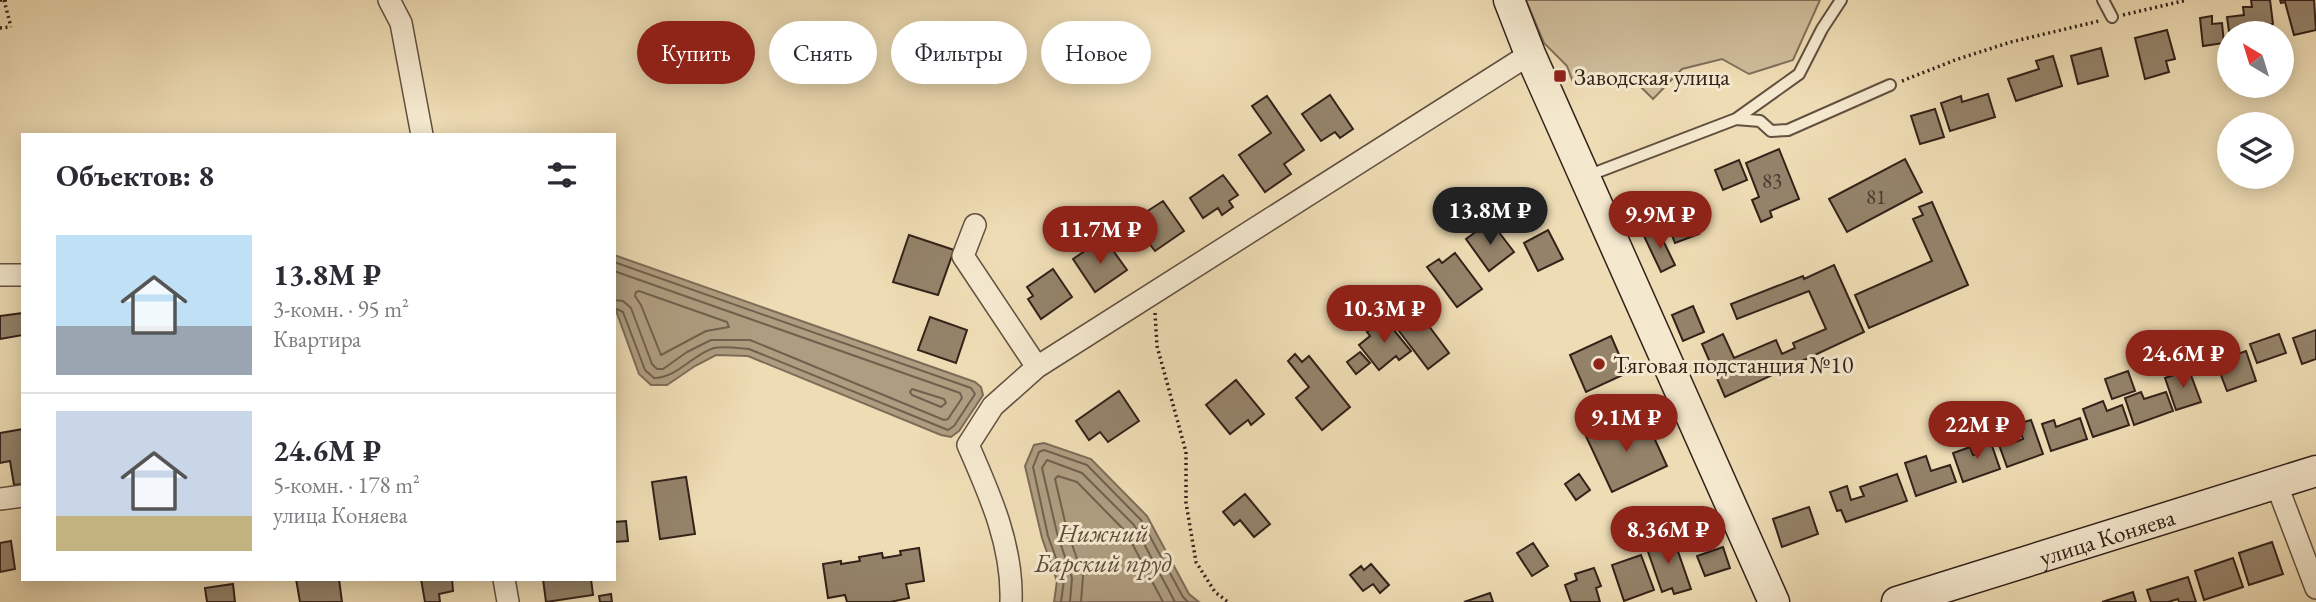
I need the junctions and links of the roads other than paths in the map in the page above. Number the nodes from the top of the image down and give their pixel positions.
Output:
1 (389, 0) edge
2 (1509, 0) edge
3 (1841, 0) edge
4 (2103, 0) edge
5 (2112, 17) road end
6 (1530, 54) junction
7 (1890, 85) road end
8 (1736, 119) junction
9 (422, 133) edge
10 (1585, 177) junction
11 (975, 225) dead end
12 (0, 275) edge
13 (21, 275) edge
14 (1037, 367) junction
15 (993, 406) junction
16 (958, 446) dead end
17 (2316, 471) edge
18 (2276, 483) junction
19 (21, 496) edge
20 (0, 499) edge
21 (504, 581) edge
22 (2316, 588) edge
23 (508, 602) edge
24 (1011, 602) edge
25 (1774, 602) edge
26 (1898, 602) edge

1 - 9 street
2 - 6 street
3 - 8 lane
4 - 5 lane
6 - 10 street
6 - 14 street
7 - 8 lane
8 - 10 lane
10 - 25 street
11 - 14 street
12 - 13 street
14 - 15 street
15 - 16 lane
15 - 24 street
17 - 18 street, улица Коняева
18 - 22 street
18 - 26 street, улица Коняева
19 - 20 street
21 - 23 street

